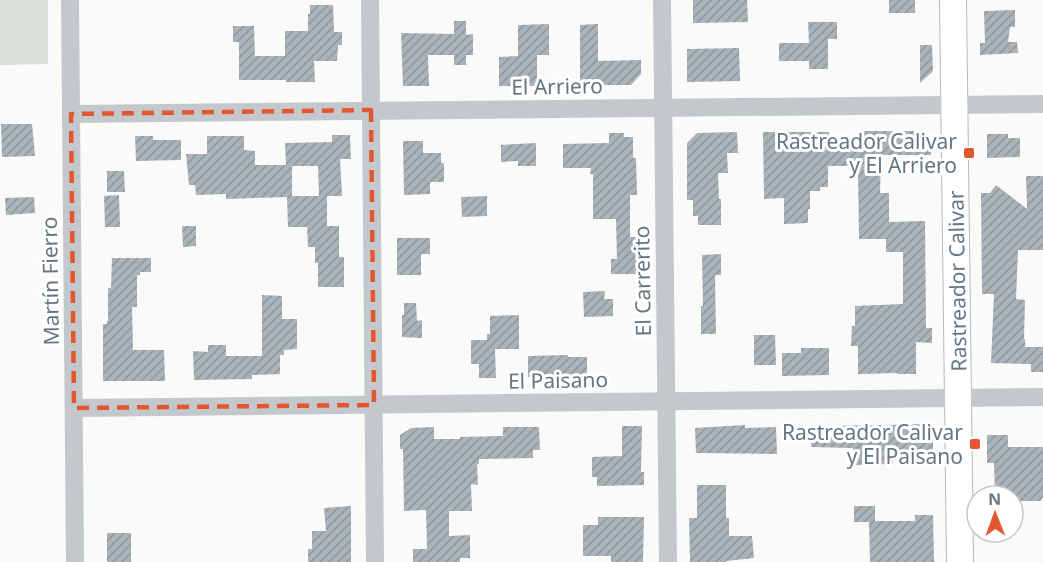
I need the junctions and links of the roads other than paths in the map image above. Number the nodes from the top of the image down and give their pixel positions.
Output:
1 (70, 0) edge
2 (370, 0) edge
3 (662, 0) edge
4 (953, 0) edge
5 (1043, 104) edge
6 (955, 105) junction
7 (663, 108) junction
8 (371, 110) junction
9 (71, 114) junction
10 (1043, 397) edge
11 (958, 398) junction
12 (666, 401) junction
13 (374, 405) junction
14 (74, 408) junction
15 (75, 562) edge
16 (375, 562) edge
17 (668, 562) edge
18 (960, 562) edge

1 - 9 street, Martín Fierro
2 - 8 street
3 - 7 street, El Carrerito
4 - 6 main road, Rastreador Calivar
5 - 6 street, El Arriero
6 - 7 street, El Arriero
6 - 11 main road, Rastreador Calivar
7 - 8 street, El Arriero
7 - 12 street, El Carrerito
8 - 9 street, El Arriero
8 - 13 street
9 - 14 street, Martín Fierro
10 - 11 street, El Paisano
11 - 12 street, El Paisano
11 - 18 main road, Rastreador Calivar
12 - 13 street, El Paisano
12 - 17 street, El Carrerito
13 - 14 street, El Paisano
13 - 16 street
14 - 15 street, Martín Fierro

